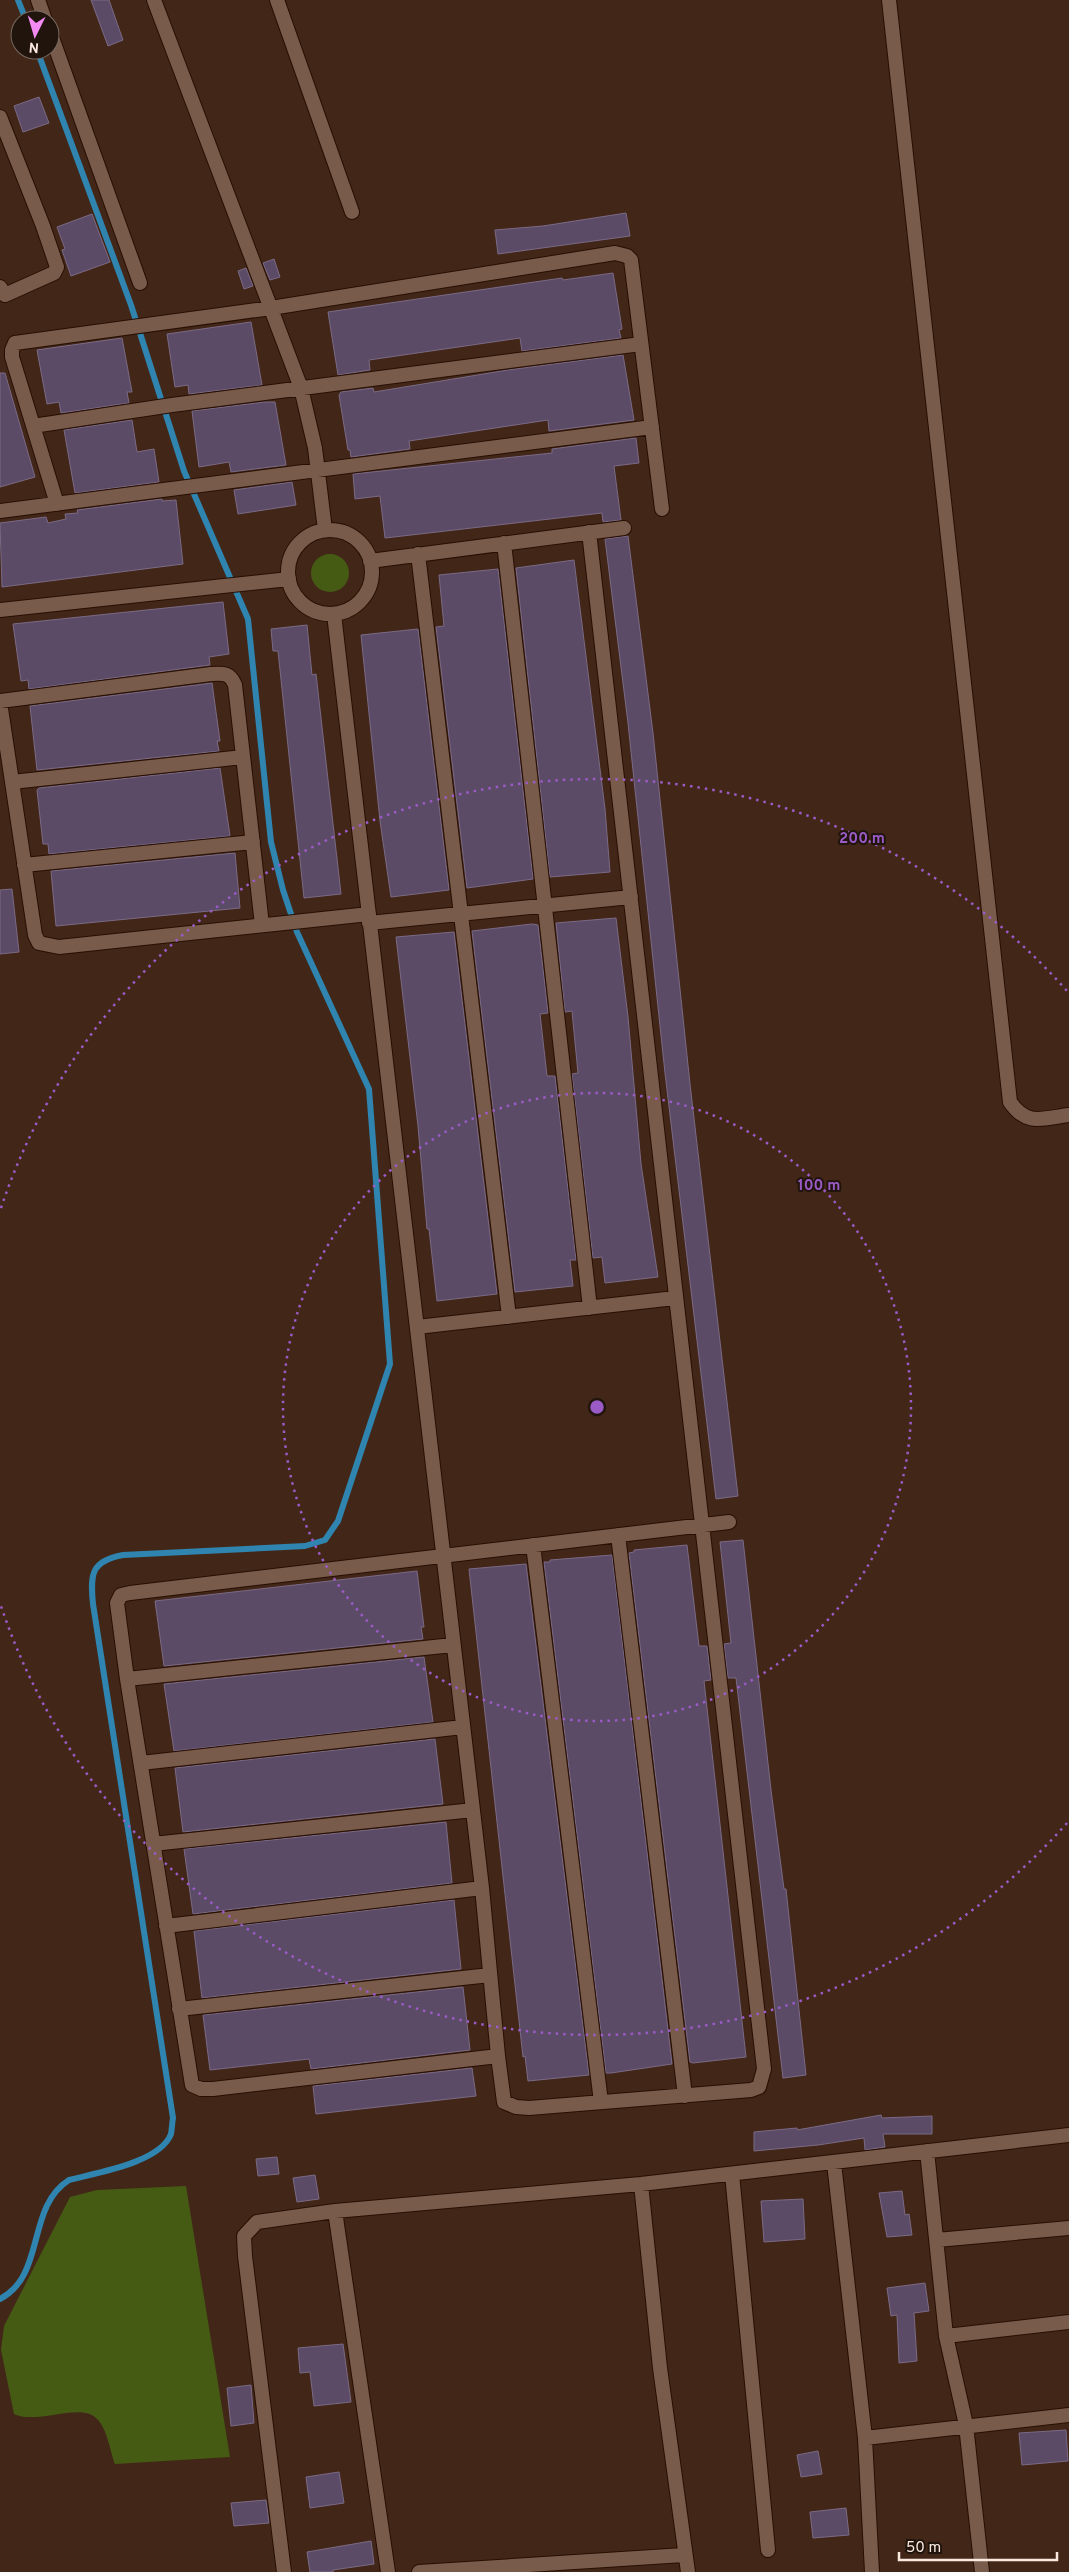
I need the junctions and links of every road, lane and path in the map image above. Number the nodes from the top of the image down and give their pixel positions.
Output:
1 (154, 0) edge
2 (277, 0) edge
3 (889, 0) edge
4 (60, 60) edge
5 (0, 117) edge
6 (4, 136) edge
7 (352, 212) dead end
8 (140, 283) dead end
9 (0, 287) edge
10 (271, 308) junction
11 (641, 344) junction
12 (302, 388) junction
13 (33, 426) junction
14 (652, 427) junction
15 (318, 470) junction
16 (57, 504) junction
17 (662, 509) dead end
18 (0, 512) edge
19 (624, 528) dead end
20 (325, 530) junction
21 (589, 532) junction
22 (504, 543) junction
23 (418, 554) junction
24 (370, 561) junction
25 (288, 578) junction
26 (0, 610) edge
27 (334, 614) junction
28 (0, 702) edge
29 (243, 757) junction
30 (12, 782) junction
31 (253, 842) junction
32 (24, 865) junction
33 (631, 896) junction
34 (546, 905) junction
35 (462, 914) junction
36 (369, 918) junction
37 (262, 925) junction
38 (1069, 1115) edge
39 (675, 1298) junction
40 (590, 1308) junction
41 (510, 1317) junction
42 (417, 1327) junction
43 (729, 1522) dead end
44 (701, 1526) junction
45 (618, 1536) junction
46 (533, 1545) junction
47 (442, 1556) junction
48 (453, 1645) junction
49 (127, 1679) junction
50 (463, 1727) junction
51 (140, 1763) junction
52 (473, 1810) junction
53 (153, 1844) junction
54 (482, 1888) junction
55 (166, 1926) junction
56 (490, 1974) junction
57 (179, 2009) junction
58 (498, 2056) junction
59 (684, 2096) junction
60 (601, 2102) junction
61 (1069, 2135) edge
62 (927, 2151) junction
63 (834, 2163) junction
64 (732, 2174) junction
65 (641, 2184) junction
66 (335, 2211) junction
67 (1069, 2228) edge
68 (937, 2240) junction
69 (1069, 2322) edge
70 (946, 2336) junction
71 (1069, 2414) edge
72 (966, 2425) junction
73 (865, 2438) junction
74 (768, 2550) dead end
75 (684, 2555) junction
76 (494, 2570) edge
77 (284, 2572) edge
78 (388, 2572) edge
79 (419, 2572) edge
80 (688, 2572) edge
81 (872, 2572) edge
82 (982, 2572) edge

1 - 10 street
2 - 7 street
3 - 38 street
4 - 8 street
5 - 6 street
6 - 9 street
10 - 11 street
10 - 12 street
10 - 13 street
11 - 12 street
11 - 14 street
12 - 13 street
12 - 15 street
13 - 16 street
14 - 15 street
14 - 17 street
15 - 16 street
15 - 20 street
16 - 18 street
19 - 21 street
20 - 24 street
20 - 25 street
21 - 22 street
21 - 33 street
22 - 23 street
22 - 34 street
23 - 24 street
23 - 35 street
24 - 27 street
25 - 26 street
25 - 27 street
27 - 36 street
28 - 29 street
28 - 30 street
29 - 30 street
29 - 31 street
30 - 32 street
31 - 32 street
31 - 37 street
32 - 37 street
33 - 34 street
33 - 39 street
34 - 35 street
34 - 40 street
35 - 36 street
35 - 41 street
36 - 37 street
36 - 42 street
39 - 40 street
39 - 44 street
40 - 41 street
41 - 42 street
42 - 47 street
43 - 44 street
44 - 45 street
44 - 59 street
45 - 46 street
45 - 59 street
46 - 47 street
46 - 60 street
47 - 48 street
47 - 49 street
48 - 49 street
48 - 50 street
49 - 51 street
50 - 51 street
50 - 52 street
51 - 53 street
52 - 53 street
52 - 54 street
53 - 55 street
54 - 55 street
54 - 56 street
55 - 57 street
56 - 57 street
56 - 58 street
57 - 58 street
58 - 60 street
59 - 60 street
61 - 62 street
62 - 63 street
62 - 68 street
63 - 64 street
63 - 73 street
64 - 65 street
64 - 74 street
65 - 66 street
65 - 75 street
66 - 77 street
66 - 78 street
67 - 68 street
68 - 70 street
69 - 70 street
70 - 72 street
71 - 72 street
72 - 73 street
72 - 82 street
73 - 81 street
75 - 76 street
75 - 80 street
76 - 79 street

